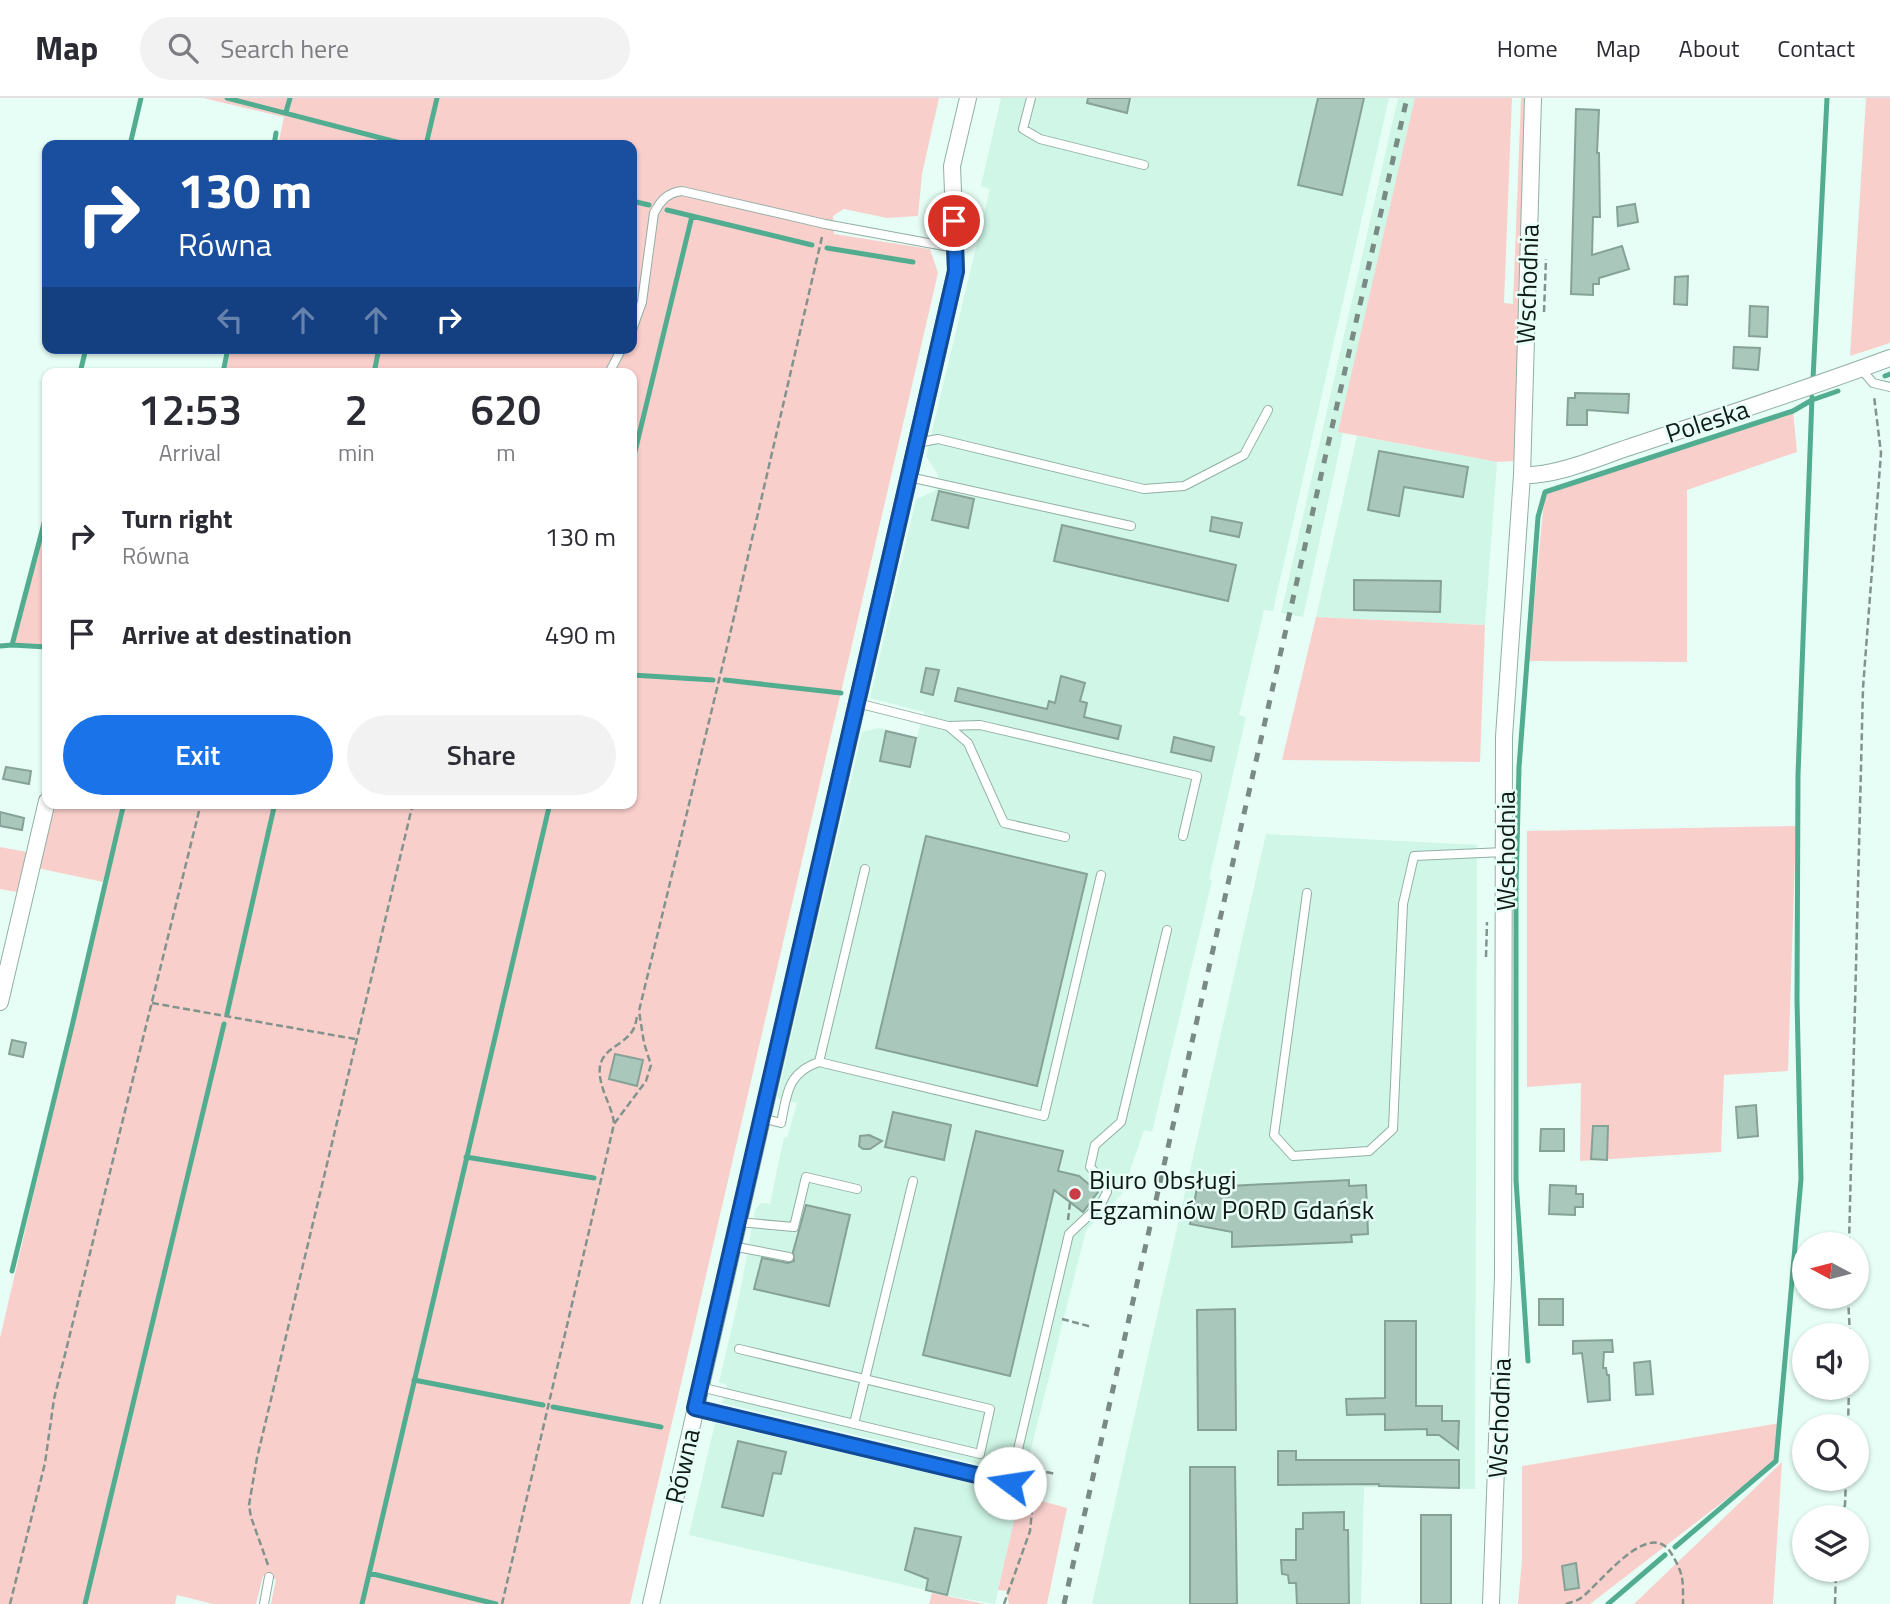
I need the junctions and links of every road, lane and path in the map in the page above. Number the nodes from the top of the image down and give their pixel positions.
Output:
1 (968, 98) edge
2 (1031, 98) edge
3 (1533, 98) edge
4 (1144, 165) dead end
5 (825, 224) junction
6 (955, 248) junction
7 (637, 316) edge
8 (1890, 358) edge
9 (1861, 369) junction
10 (1873, 383) junction
11 (1890, 387) edge
12 (1268, 410) dead end
13 (917, 443) junction
14 (1522, 475) junction
15 (909, 477) junction
16 (1131, 526) dead end
17 (857, 703) junction
18 (948, 726) junction
19 (45, 809) edge
20 (200, 809) edge
21 (412, 809) edge
22 (1183, 835) dead end
23 (1065, 837) dead end
24 (1504, 852) junction
25 (865, 869) dead end
26 (1101, 875) dead end
27 (1307, 893) dead end
28 (1167, 930) dead end
29 (0, 1002) edge
30 (152, 1003) junction
31 (639, 1011) junction
32 (356, 1039) junction
33 (819, 1062) junction
34 (762, 1118) junction
35 (614, 1124) junction
36 (913, 1181) dead end
37 (857, 1189) dead end
38 (738, 1222) junction
39 (1849, 1232) edge
40 (732, 1245) junction
41 (789, 1257) dead end
42 (1058, 1319) dead end
43 (1092, 1326) dead end
44 (739, 1349) dead end
45 (865, 1379) junction
46 (700, 1387) junction
47 (695, 1408) junction
48 (854, 1424) junction
49 (1023, 1466) dead end
50 (1055, 1474) dead end
51 (1010, 1483) junction
52 (1034, 1489) dead end
53 (1031, 1507) dead end
54 (269, 1577) joint
55 (1836, 1582) edge
56 (10, 1604) edge
57 (264, 1604) edge
58 (502, 1604) edge
59 (651, 1604) edge
60 (1004, 1604) edge
61 (1491, 1604) edge
62 (1566, 1604) edge
63 (1683, 1604) edge
64 (1835, 1604) edge

1 - 6 street, Równa
2 - 4 lane
3 - 14 street, Wschodnia
5 - 6 lane
5 - 7 lane
5 - 31 path
6 - 13 street, Równa
8 - 9 street, Poleska
9 - 10 lane
9 - 14 street, Poleska
10 - 11 lane
10 - 39 path
12 - 13 lane
13 - 15 street, Równa
14 - 24 street, Wschodnia
15 - 16 lane
15 - 17 street, Równa
17 - 18 lane
17 - 34 street, Równa
18 - 22 lane
18 - 23 lane
19 - 29 street
20 - 30 path
21 - 32 path
24 - 27 lane
24 - 61 street, Wschodnia
25 - 33 lane
26 - 33 lane
28 - 51 lane
30 - 32 path
30 - 56 path
31 - 35 path
31 - 35 path
32 - 54 path
33 - 34 lane
34 - 38 street, Równa
35 - 58 path
36 - 45 lane
37 - 38 lane
38 - 40 street, Równa
40 - 41 lane
40 - 46 street, Równa
42 - 43 path
44 - 45 lane
45 - 48 lane
45 - 48 lane
46 - 47 street, Równa
46 - 48 lane
47 - 51 lane
47 - 59 street, Równa
49 - 50 path
51 - 52 lane
53 - 60 path
54 - 57 lane
55 - 64 path
62 - 63 path

